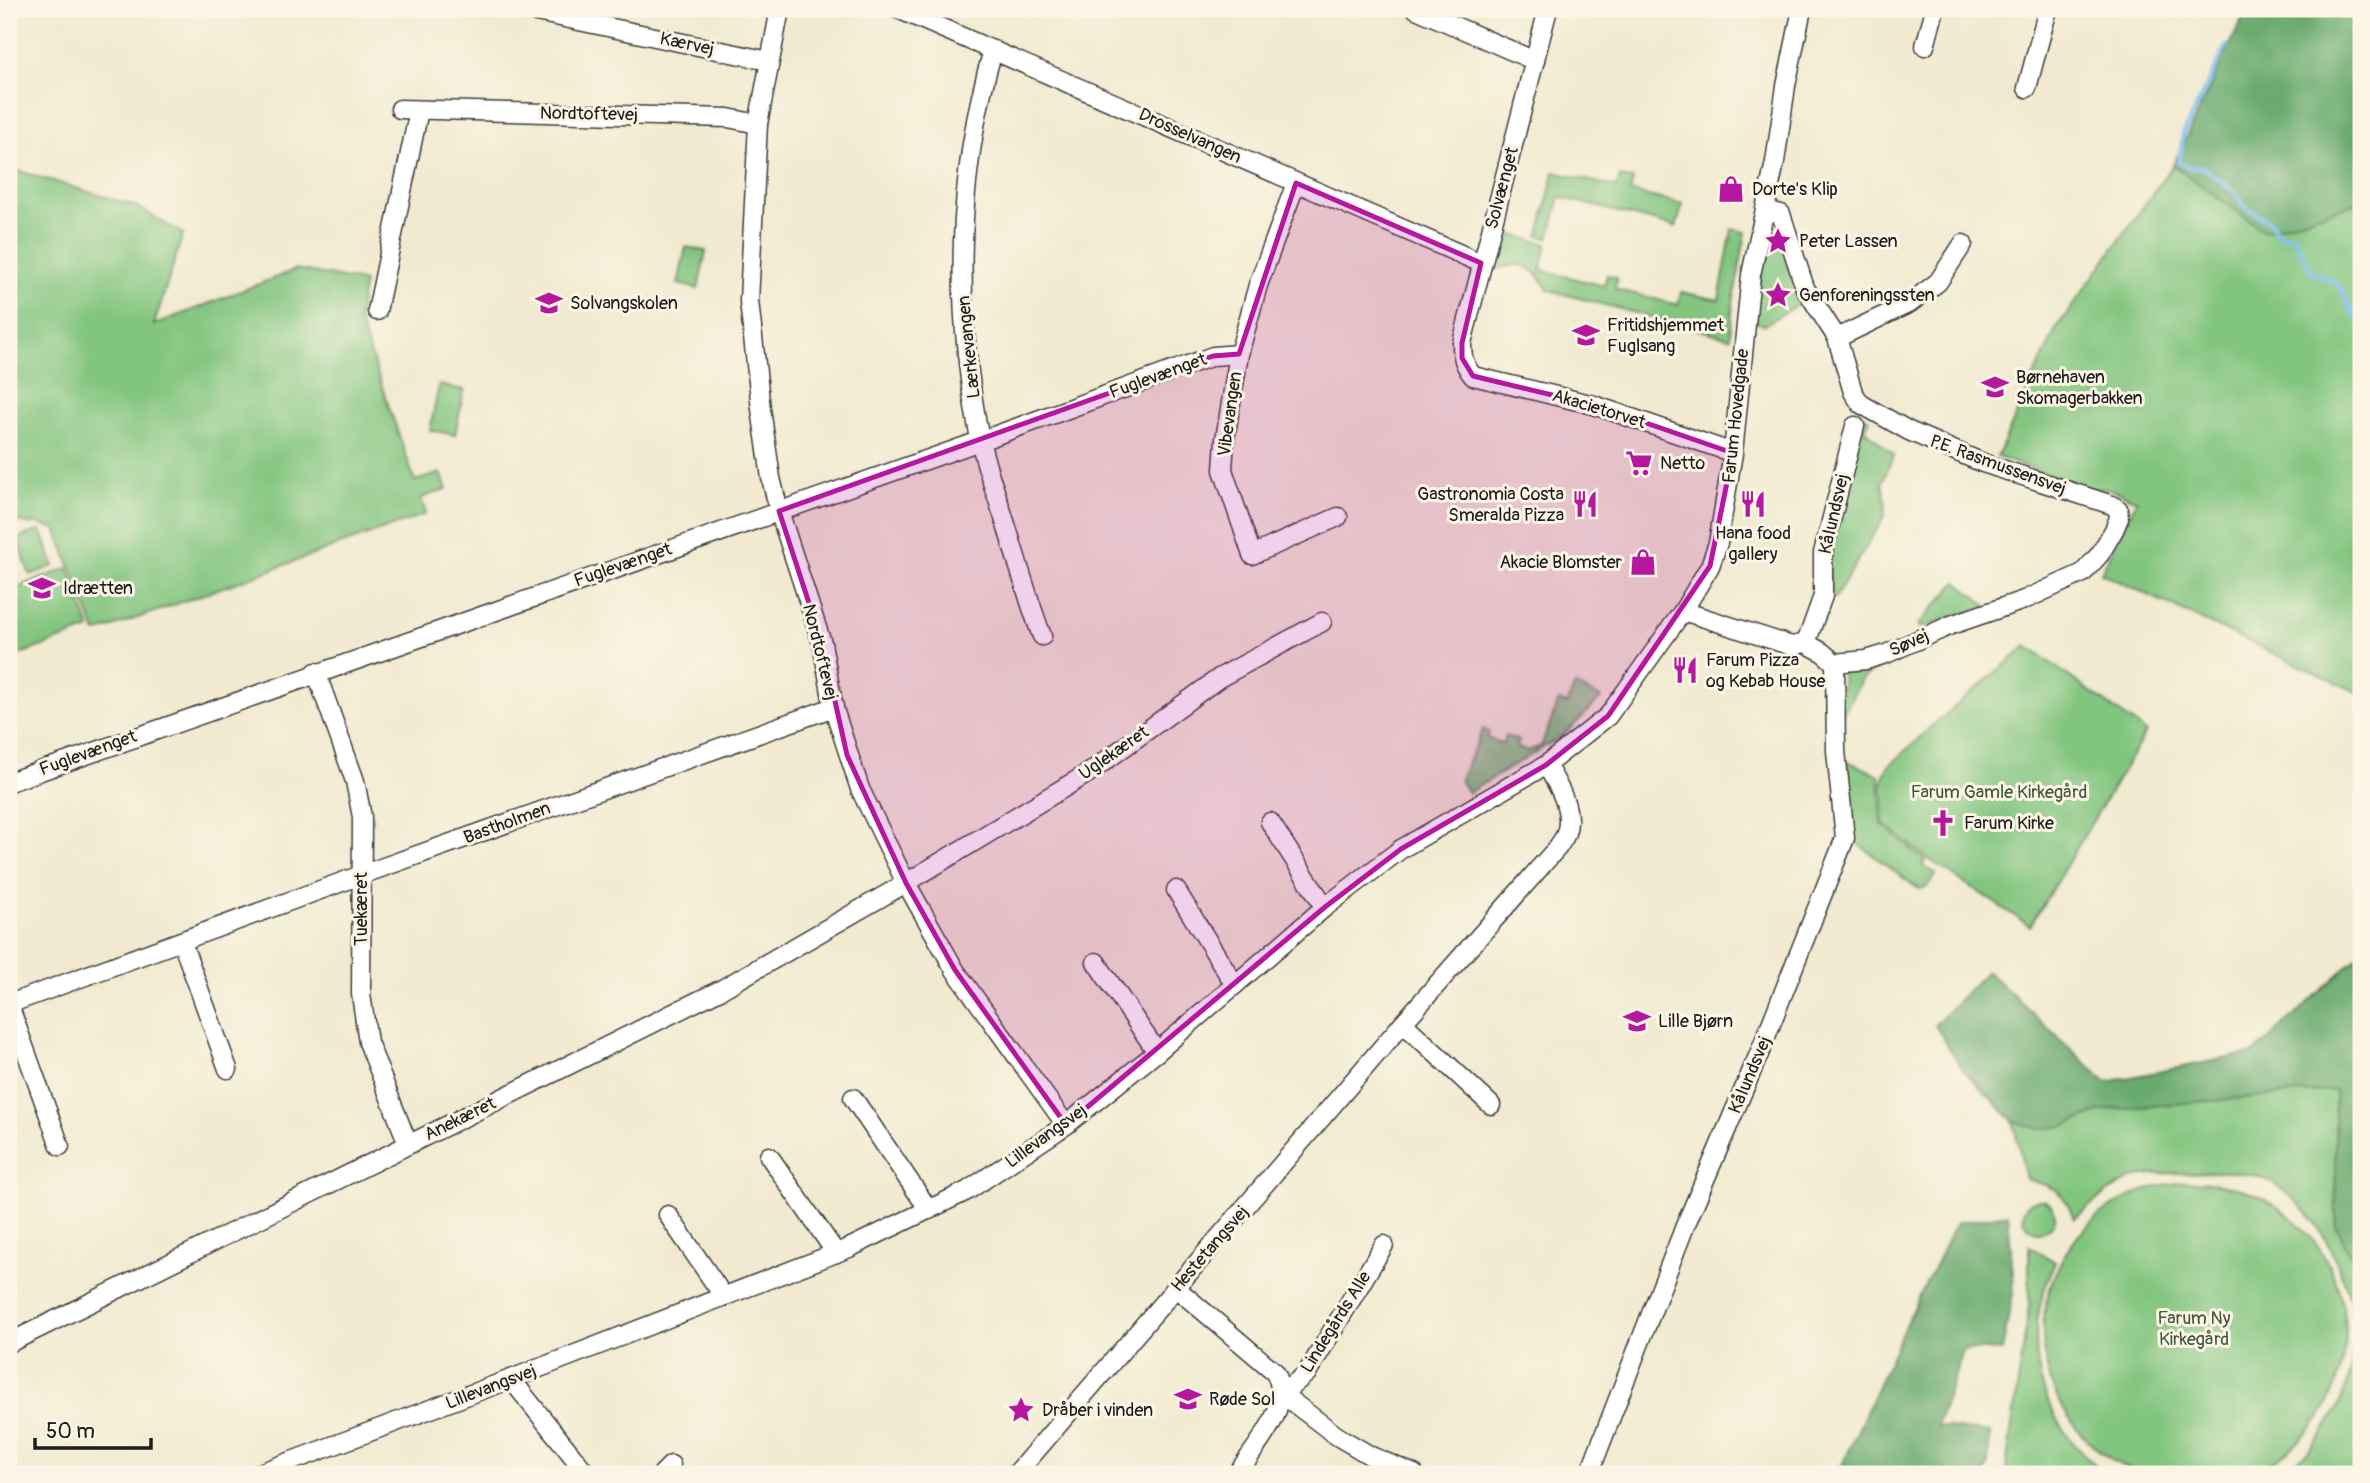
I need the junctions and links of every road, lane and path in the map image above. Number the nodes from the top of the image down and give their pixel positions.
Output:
1 (522, 9) edge
2 (780, 9) edge
3 (898, 9) edge
4 (1416, 9) edge
5 (1548, 9) edge
6 (1802, 9) edge
7 (1935, 9) edge
8 (2048, 9) edge
9 (1926, 46) dead end
10 (993, 50) junction
11 (769, 61) junction
12 (1535, 61) junction
13 (2027, 88) dead end
14 (400, 109) dead end
15 (419, 110) junction
16 (758, 124) junction
17 (1296, 183) junction
18 (1765, 210) junction
19 (1963, 244) dead end
20 (1481, 263) junction
21 (377, 311) dead end
22 (1837, 338) junction
23 (1239, 354) junction
24 (1466, 367) joint
25 (1855, 426) dead end
26 (980, 441) junction
27 (1733, 453) junction
28 (779, 511) junction
29 (1338, 517) dead end
30 (2114, 530) joint
31 (1683, 611) junction
32 (1322, 622) dead end
33 (1042, 636) dead end
34 (1806, 643) junction
35 (1835, 663) junction
36 (316, 672) junction
37 (834, 708) junction
38 (1546, 765) junction
39 (9, 782) edge
40 (1270, 822) dead end
41 (361, 875) junction
42 (906, 883) junction
43 (1175, 890) dead end
44 (1325, 907) junction
45 (183, 942) junction
46 (1096, 962) dead end
47 (1235, 985) junction
48 (9, 1004) edge
49 (1403, 1023) junction
50 (1157, 1052) junction
51 (228, 1069) dead end
52 (853, 1098) dead end
53 (1491, 1105) dead end
54 (1066, 1125) junction
55 (408, 1144) junction
56 (60, 1146) dead end
57 (769, 1156) dead end
58 (929, 1210) junction
59 (668, 1215) dead end
60 (1384, 1245) dead end
61 (836, 1253) junction
62 (1176, 1288) junction
63 (723, 1297) junction
64 (9, 1343) edge
65 (511, 1379) junction
66 (1282, 1394) junction
67 (257, 1474) edge
68 (587, 1474) edge
69 (1016, 1474) edge
70 (1237, 1474) edge
71 (1414, 1474) edge
72 (1589, 1474) edge

1 - 11 street, Kærvej
2 - 11 street, Nordtoftevej
3 - 10 street, Drosselvangen
4 - 12 street
5 - 12 street, Solvænget
6 - 18 street, Farum Hovedgade
7 - 9 street
8 - 13 street
10 - 17 street, Drosselvangen
10 - 26 street, Lærkevangen
11 - 16 street, Nordtoftevej
12 - 20 street, Solvænget
14 - 15 street, Nordtoftevej
15 - 16 street, Nordtoftevej
15 - 21 street
16 - 28 street, Nordtoftevej
17 - 20 street, Drosselvangen
17 - 23 street, Vibevangen
18 - 22 street
18 - 27 street, Farum Hovedgade
19 - 22 street
20 - 24 street, Solvænget
22 - 30 street, P.E. Rasmussensvej
23 - 26 street, Fuglevænget
23 - 29 street, Vibevangen
24 - 27 street, Akacietorvet
25 - 34 street, Kålundsvej
26 - 28 street, Fuglevænget
26 - 33 street, Lærkevangen
27 - 31 street, Farum Hovedgade
28 - 36 street, Fuglevænget
28 - 37 street, Nordtoftevej
30 - 35 street, Søvej
31 - 34 street
31 - 38 street, Farum Hovedgade
32 - 42 street, Uglekæret
34 - 35 street
35 - 72 street, Kålundsvej
36 - 39 street, Fuglevænget
36 - 41 street, Tuekæret
37 - 41 street, Bastholmen
37 - 42 street, Nordtoftevej
38 - 44 street, Lillevangsvej
38 - 49 street, Hestetangsvej
40 - 44 street
41 - 45 street, Bastholmen
41 - 55 street, Tuekæret
42 - 54 street, Nordtoftevej
42 - 55 street, Anekæret
43 - 47 street
44 - 47 street, Lillevangsvej
45 - 48 street, Bastholmen
45 - 51 street
46 - 50 street
47 - 50 street, Lillevangsvej
48 - 56 street, Bastholmen
49 - 53 street
49 - 62 street, Hestetangsvej
50 - 54 street, Lillevangsvej
52 - 58 street
54 - 58 street, Lillevangsvej
55 - 64 street, Anekæret
57 - 61 street
58 - 61 street, Lillevangsvej
59 - 63 street
60 - 66 street, Lindegårds Alle
61 - 63 street, Lillevangsvej
62 - 66 street
62 - 69 street, Hestetangsvej
63 - 65 street, Lillevangsvej
65 - 67 street, Lillevangsvej
65 - 68 street
66 - 70 street
66 - 71 street

